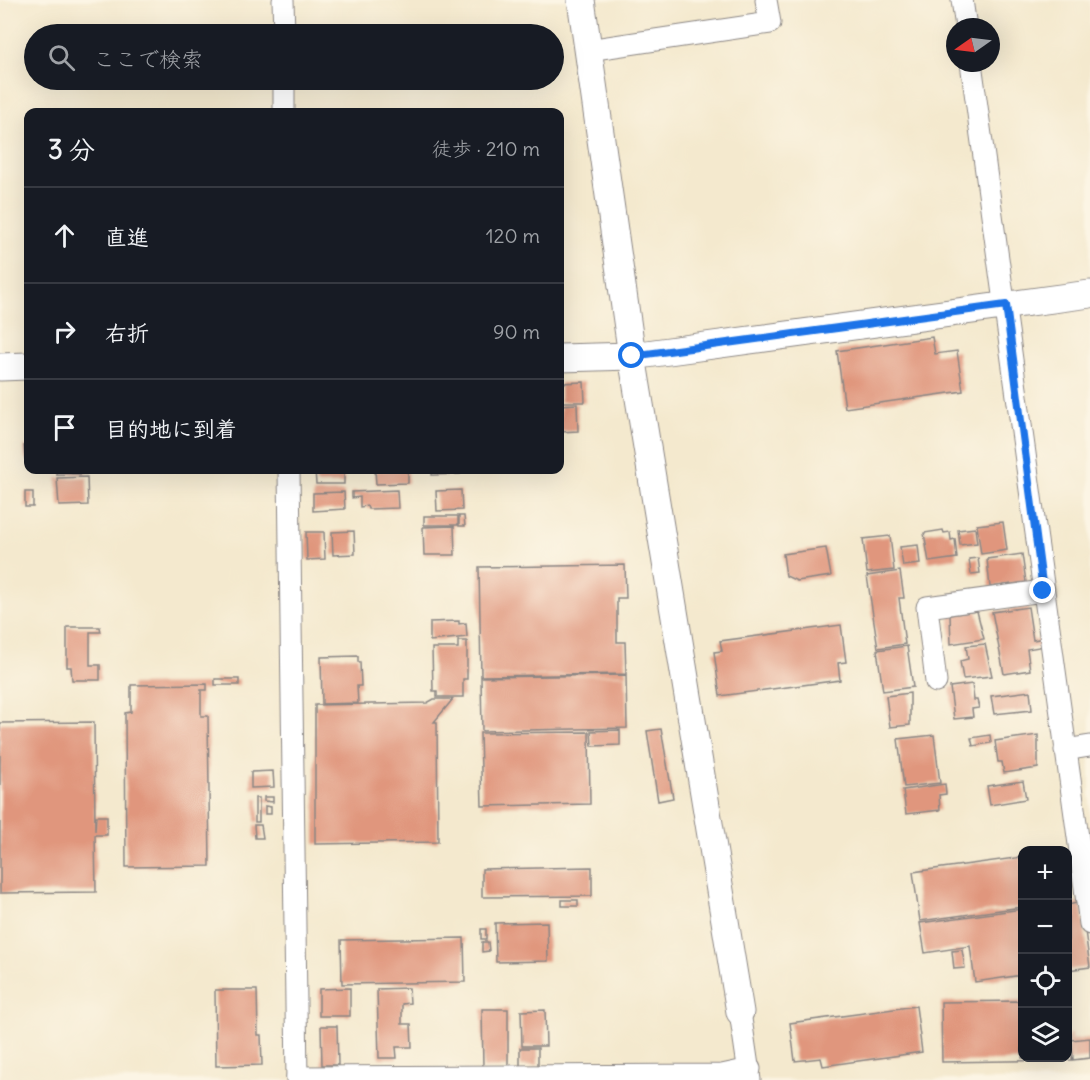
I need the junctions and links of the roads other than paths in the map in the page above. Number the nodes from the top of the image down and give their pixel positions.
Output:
1 (283, 0) edge
2 (580, 0) edge
3 (766, 0) edge
4 (962, 0) edge
5 (965, 18) edge
6 (284, 24) edge
7 (588, 50) junction
8 (972, 72) edge
9 (284, 90) edge
10 (284, 108) edge
11 (1090, 294) edge
12 (1006, 305) junction
13 (632, 356) junction
14 (564, 358) edge
15 (24, 366) edge
16 (0, 367) edge
17 (289, 474) edge
18 (1043, 591) junction
19 (936, 682) dead end
20 (1090, 746) edge
21 (1065, 750) junction
22 (1090, 924) edge
23 (740, 1012) joint
24 (750, 1075) edge
25 (297, 1078) edge

1 - 6 street
2 - 7 street
3 - 7 street
4 - 5 street
7 - 13 street
8 - 12 street
9 - 10 street
11 - 12 street
12 - 13 street
12 - 18 street
13 - 14 street
13 - 23 street
15 - 16 street
17 - 25 street
18 - 19 street
18 - 21 street
20 - 21 street
21 - 22 street
23 - 24 street
24 - 25 street

